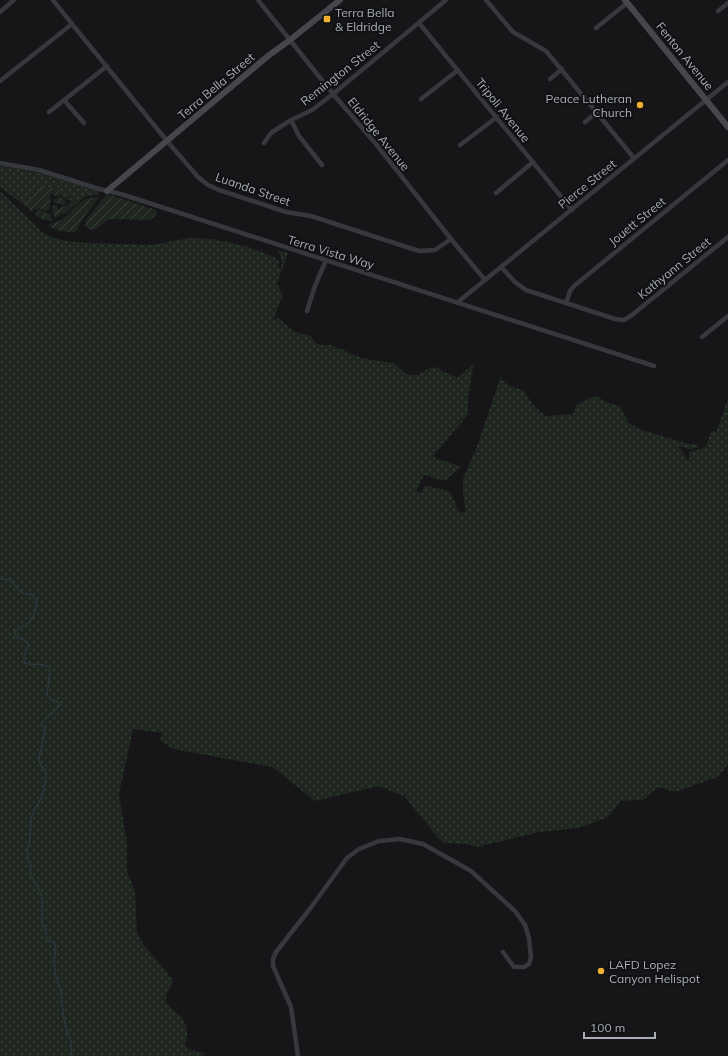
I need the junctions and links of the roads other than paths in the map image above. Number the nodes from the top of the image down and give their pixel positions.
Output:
1 (14, 0) edge
2 (53, 0) edge
3 (258, 0) edge
4 (340, 0) edge
5 (446, 0) edge
6 (486, 0) edge
7 (626, 2) edge
8 (728, 3) edge
9 (718, 11) dead end
10 (0, 12) edge
11 (419, 22) junction
12 (72, 24) junction
13 (596, 28) dead end
14 (290, 40) junction
15 (107, 66) junction
16 (562, 69) junction
17 (458, 70) junction
18 (550, 79) dead end
19 (0, 81) edge
20 (728, 82) edge
21 (333, 94) junction
22 (421, 99) dead end
23 (64, 100) junction
24 (706, 100) junction
25 (49, 112) dead end
26 (596, 113) junction
27 (497, 117) junction
28 (291, 120) junction
29 (584, 122) dead end
30 (84, 123) dead end
31 (728, 127) edge
32 (167, 140) junction
33 (264, 143) dead end
34 (460, 145) dead end
35 (634, 158) junction
36 (728, 160) edge
37 (533, 162) junction
38 (0, 163) edge
39 (322, 165) dead end
40 (107, 190) junction
41 (496, 193) dead end
42 (572, 210) junction
43 (728, 237) edge
44 (451, 239) junction
45 (326, 260) junction
46 (502, 267) junction
47 (485, 280) junction
48 (458, 302) junction
49 (566, 303) junction
50 (307, 310) dead end
51 (728, 316) edge
52 (702, 337) dead end
53 (654, 366) dead end
54 (503, 952) dead end
55 (298, 1056) edge

1 - 10 street
2 - 12 street, Luanda Street
3 - 14 street, Eldridge Avenue
4 - 14 street, Terra Bella Street
5 - 11 street, Remington Street
6 - 16 street
7 - 13 street
7 - 24 street, Fenton Avenue
8 - 9 street
11 - 17 street, Tripoli Avenue
11 - 21 street, Remington Street
12 - 15 street, Luanda Street
12 - 19 street
14 - 21 street, Eldridge Avenue
14 - 32 street, Terra Bella Street
15 - 23 street
15 - 32 street, Luanda Street
16 - 18 street
16 - 26 street
17 - 22 street
17 - 27 street, Tripoli Avenue
20 - 24 street, Pierce Street
21 - 28 street, Remington Street
21 - 44 street, Eldridge Avenue
23 - 25 street
23 - 30 street
24 - 31 street, Fenton Avenue
24 - 35 street, Pierce Street
26 - 29 street
26 - 35 street
27 - 34 street
27 - 37 street, Tripoli Avenue
28 - 33 street, Remington Street
28 - 39 street
32 - 40 street, Terra Bella Street
32 - 44 street, Luanda Street
35 - 42 street, Pierce Street
36 - 49 street, Jouett Street
37 - 41 street
37 - 42 street, Tripoli Avenue
38 - 40 street, Terra Vista Way
40 - 45 street, Terra Vista Way
42 - 46 street, Pierce Street
43 - 49 street, Kathyann Street
44 - 47 street, Eldridge Avenue
45 - 48 street, Terra Vista Way
45 - 50 street
46 - 47 street, Pierce Street
46 - 49 street
47 - 48 street, Pierce Street
48 - 53 street, Terra Vista Way
51 - 52 street
54 - 55 street

